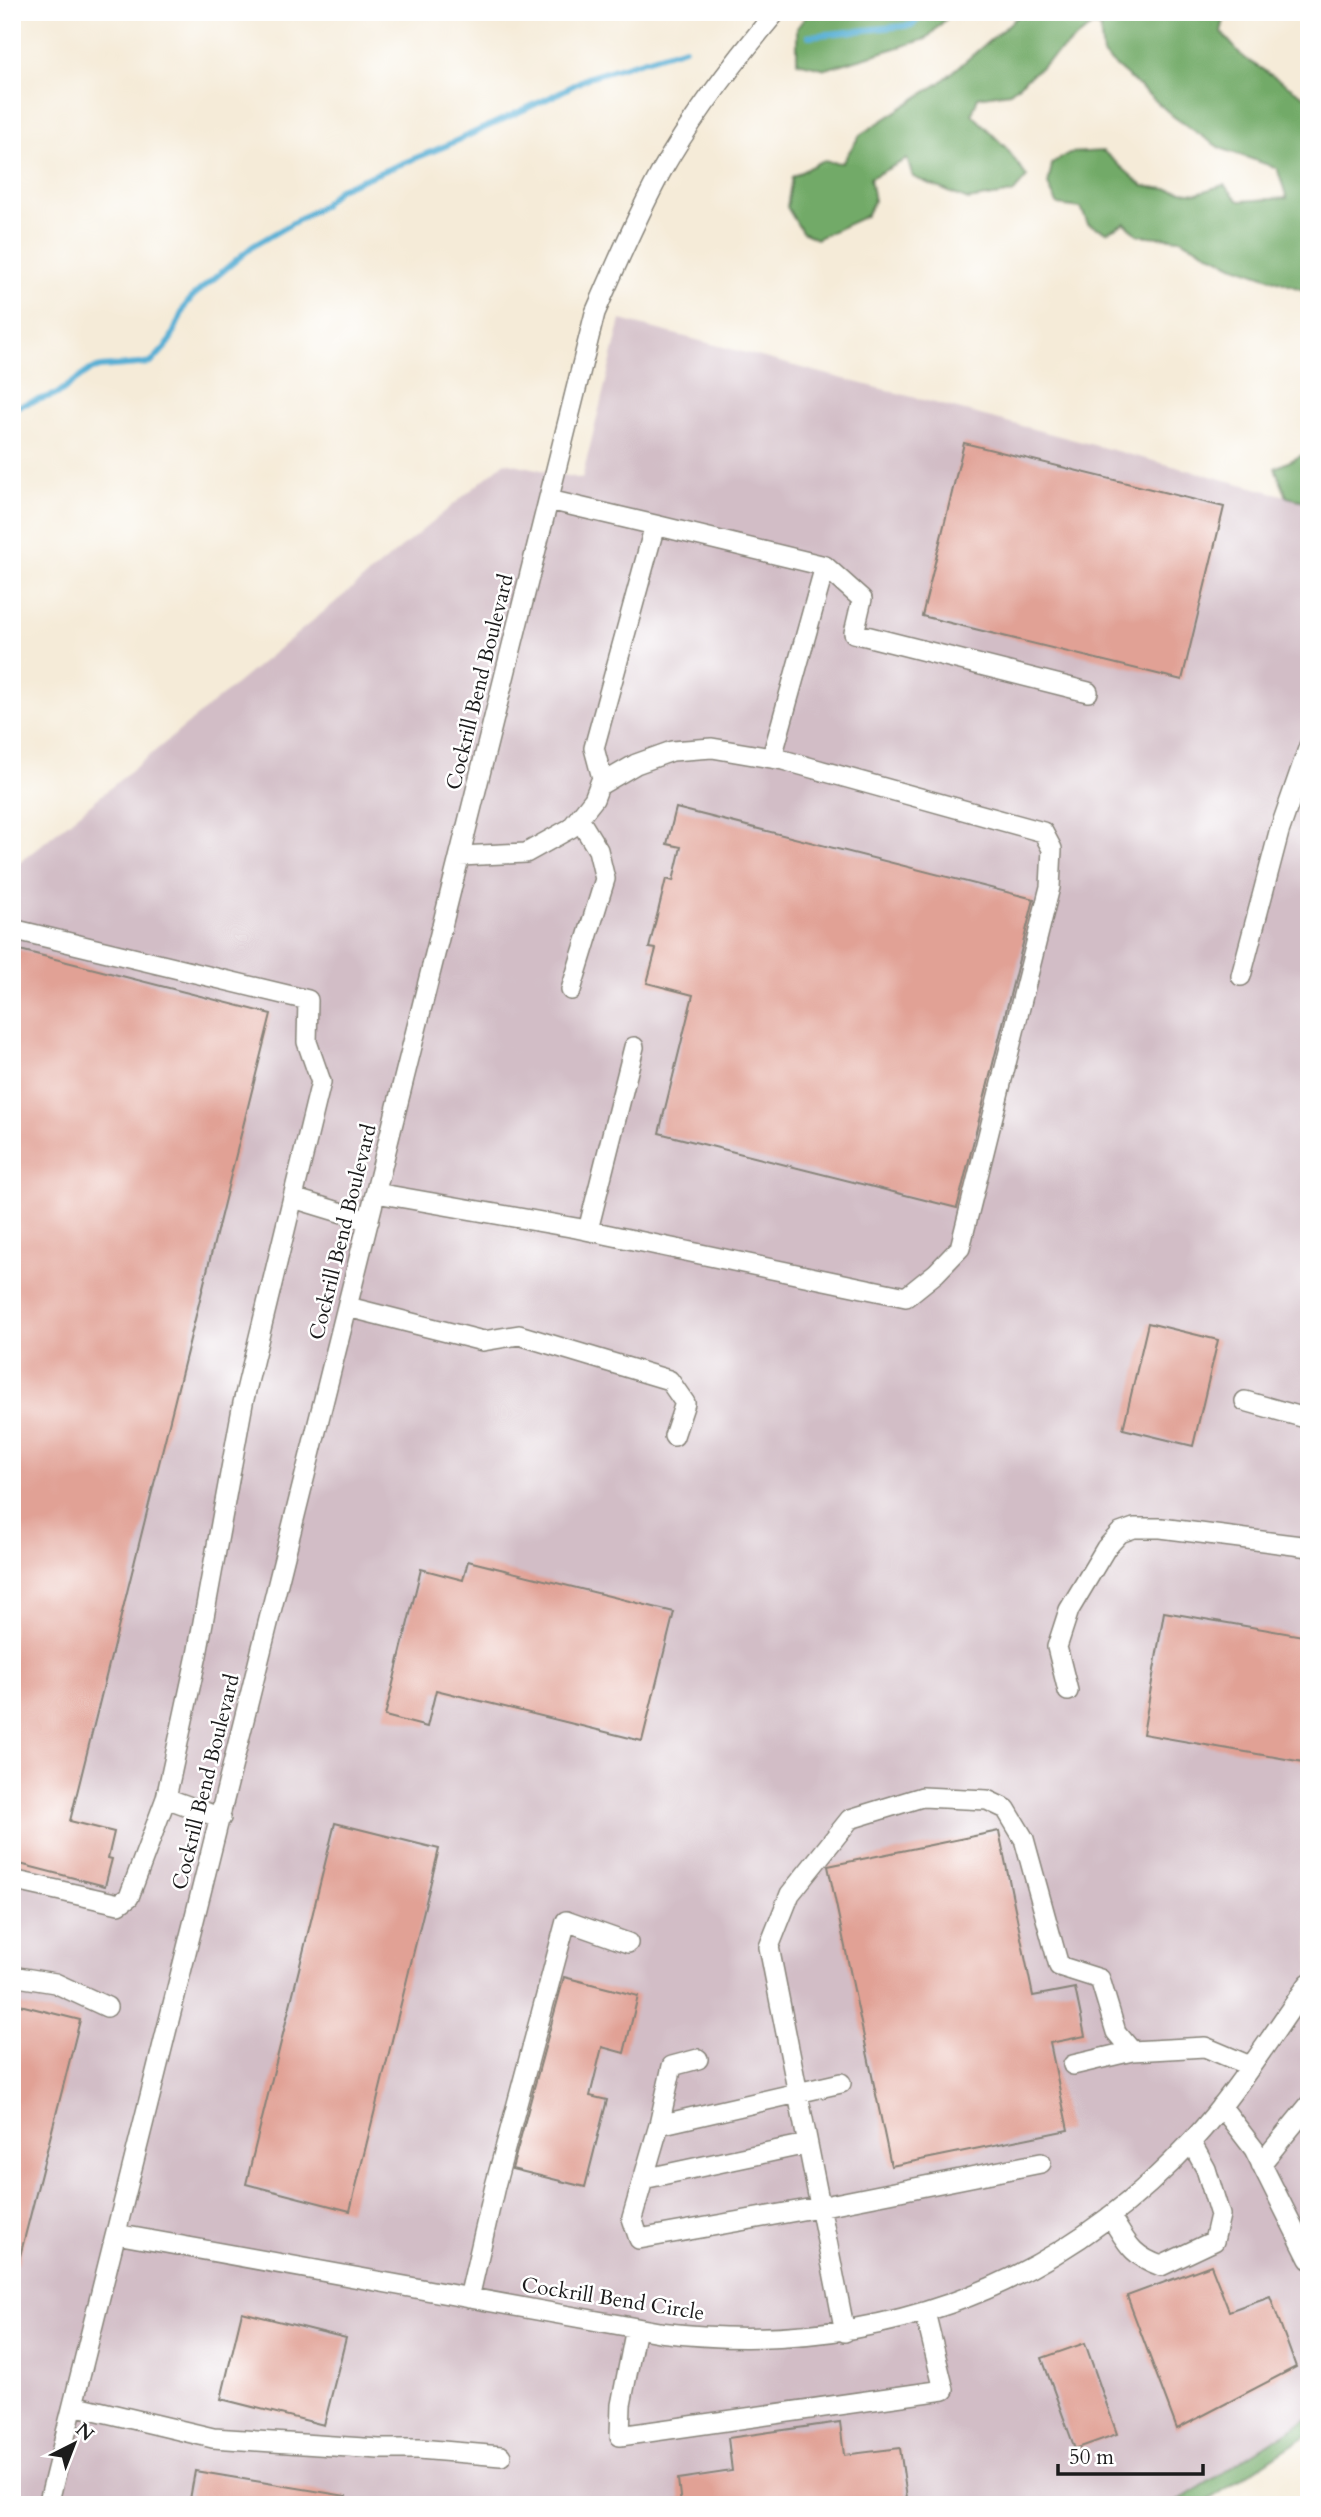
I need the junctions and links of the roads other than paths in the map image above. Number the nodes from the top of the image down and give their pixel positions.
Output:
1 (776, 12) edge
2 (549, 500) junction
3 (655, 525) junction
4 (825, 566) junction
5 (1088, 692) dead end
6 (1309, 746) edge
7 (772, 757) junction
8 (600, 785) junction
9 (579, 819) junction
10 (460, 856) junction
11 (12, 929) edge
12 (1241, 976) dead end
13 (570, 990) dead end
14 (634, 1047) dead end
15 (376, 1193) junction
16 (293, 1198) junction
17 (369, 1221) junction
18 (588, 1230) junction
19 (348, 1307) junction
20 (1245, 1401) dead end
21 (1309, 1419) edge
22 (674, 1436) dead end
23 (1309, 1547) edge
24 (1068, 1690) dead end
25 (166, 1798) junction
26 (220, 1818) junction
27 (12, 1880) edge
28 (628, 1943) dead end
29 (12, 1976) edge
30 (1309, 1983) edge
31 (107, 2007) dead end
32 (1132, 2051) junction
33 (698, 2059) dead end
34 (1073, 2065) dead end
35 (1250, 2066) junction
36 (841, 2083) dead end
37 (796, 2093) junction
38 (1309, 2105) edge
39 (1222, 2106) junction
40 (659, 2125) junction
41 (1191, 2142) junction
42 (807, 2144) junction
43 (1041, 2163) dead end
44 (1261, 2164) junction
45 (643, 2179) junction
46 (819, 2207) junction
47 (1110, 2216) junction
48 (116, 2234) junction
49 (1309, 2259) edge
50 (470, 2298) junction
51 (925, 2312) junction
52 (636, 2328) junction
53 (845, 2332) junction
54 (73, 2405) junction
55 (501, 2456) dead end
56 (48, 2505) edge

1 - 2 street, Cockrill Bend Boulevard
2 - 3 street
2 - 10 street, Cockrill Bend Boulevard
3 - 4 street
3 - 8 street
4 - 5 street
4 - 7 street
6 - 12 street
7 - 8 street
7 - 18 street
8 - 9 street
9 - 10 street
9 - 13 street
10 - 15 street, Cockrill Bend Boulevard
11 - 16 street
14 - 18 street
15 - 17 street, Cockrill Bend Boulevard
15 - 18 street
16 - 17 street
16 - 25 street
17 - 19 street, Cockrill Bend Boulevard
19 - 22 street
19 - 26 street, Cockrill Bend Boulevard
20 - 21 street
23 - 24 street
25 - 26 street
25 - 27 street
26 - 48 street, Cockrill Bend Boulevard
28 - 50 street
29 - 31 street
30 - 35 street, Cockrill Bend Circle
32 - 34 street
32 - 35 street
32 - 37 street
33 - 40 street
35 - 39 street, Cockrill Bend Circle
36 - 37 street
37 - 40 street
37 - 42 street
38 - 44 street
39 - 41 street, Cockrill Bend Circle
39 - 44 street
40 - 45 street
41 - 47 street, Cockrill Bend Circle
41 - 47 street
42 - 45 street
42 - 46 street
43 - 46 street
44 - 49 street
45 - 46 street
46 - 53 street
47 - 51 street, Cockrill Bend Circle
48 - 50 street, Cockrill Bend Circle
48 - 54 street, Cockrill Bend Boulevard
50 - 52 street, Cockrill Bend Circle
51 - 52 street
51 - 53 street, Cockrill Bend Circle
52 - 53 street, Cockrill Bend Circle
54 - 55 street
54 - 56 street, Cockrill Bend Boulevard

